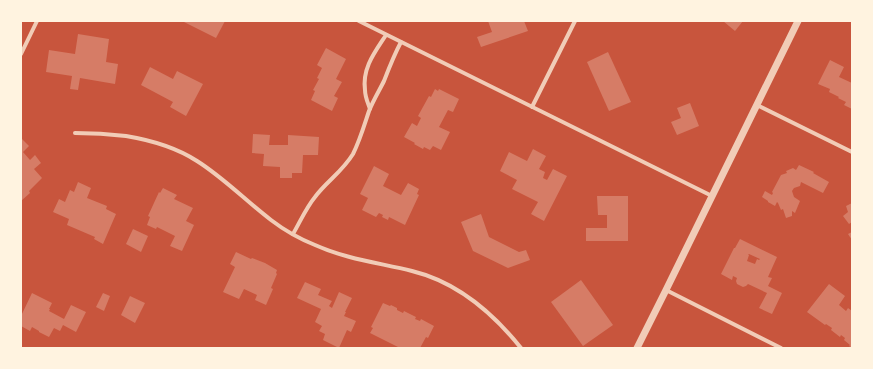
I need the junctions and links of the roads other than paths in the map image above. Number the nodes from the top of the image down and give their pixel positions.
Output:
1 (37, 21) edge
2 (359, 21) edge
3 (575, 21) edge
4 (798, 21) edge
5 (386, 35) junction
6 (401, 42) junction
7 (21, 54) edge
8 (757, 105) junction
9 (532, 107) junction
10 (370, 109) junction
11 (75, 133) dead end
12 (852, 152) edge
13 (712, 196) junction
14 (293, 234) junction
15 (666, 290) junction
16 (521, 348) edge
17 (637, 348) edge
18 (781, 348) edge

1 - 7 street
2 - 5 street
3 - 9 street
4 - 8 street
5 - 6 street
5 - 10 street
6 - 9 street
6 - 10 street
8 - 12 street
8 - 13 street
9 - 13 street
10 - 14 street
11 - 14 street
13 - 15 street
14 - 16 street
15 - 17 street
15 - 18 street

